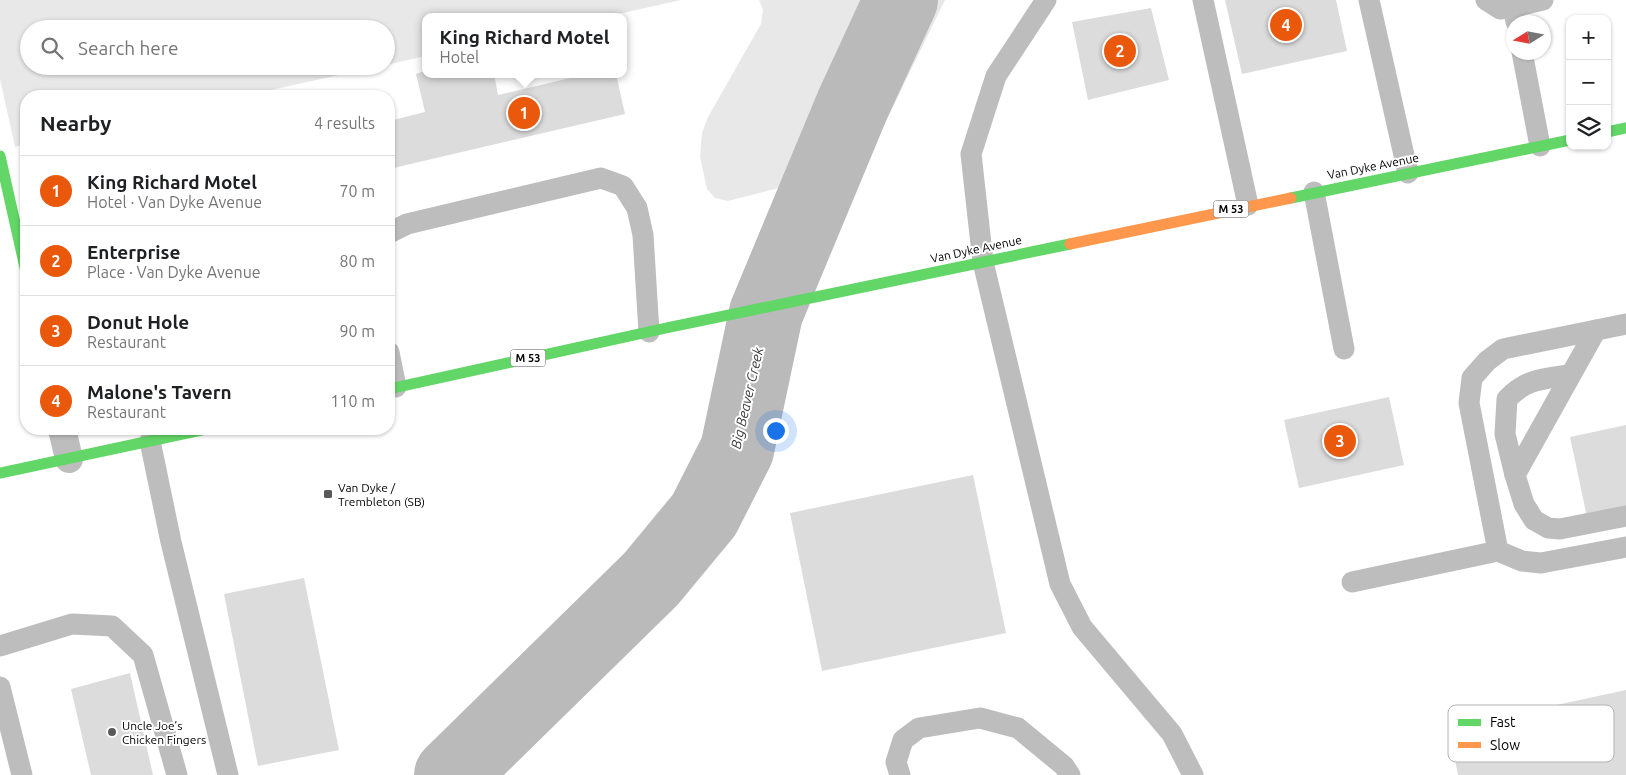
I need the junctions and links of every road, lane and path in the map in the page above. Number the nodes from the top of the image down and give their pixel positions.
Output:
1 (1046, 0) edge
2 (1203, 0) edge
3 (1369, 0) edge
4 (1486, 0) edge
5 (1543, 0) edge
6 (1514, 15) edge
7 (1524, 60) edge
8 (1626, 128) edge
9 (1611, 131) edge
10 (1566, 141) edge
11 (1540, 146) junction
12 (0, 156) edge
13 (1408, 173) junction
14 (1314, 192) junction
15 (18, 195) edge
16 (1248, 206) junction
17 (20, 214) edge
18 (395, 230) edge
19 (984, 262) junction
20 (1626, 324) edge
21 (658, 330) junction
22 (1596, 330) junction
23 (1344, 350) dead end
24 (1569, 375) junction
25 (395, 387) edge
26 (63, 435) edge
27 (178, 435) edge
28 (150, 441) junction
29 (68, 459) junction
30 (0, 473) edge
31 (1515, 475) junction
32 (1626, 516) edge
33 (1626, 547) edge
34 (1498, 551) junction
35 (1352, 582) dead end
36 (0, 646) edge
37 (0, 687) edge
38 (22, 775) edge
39 (177, 775) edge
40 (228, 775) edge
41 (900, 775) edge
42 (1070, 775) edge
43 (1194, 775) edge

1 - 19 lane
2 - 16 lane
3 - 13 lane
4 - 6 lane
5 - 6 lane
7 - 11 lane
8 - 9 main road
10 - 11 main road, Van Dyke Avenue / M 53
11 - 13 main road, Van Dyke Avenue / M 53
12 - 15 main road
13 - 14 main road, Van Dyke Avenue / M 53
14 - 16 main road, Van Dyke Avenue / M 53
14 - 23 lane
15 - 17 main road
16 - 19 main road, Van Dyke Avenue / M 53
18 - 21 lane
19 - 21 main road, Van Dyke Avenue / M 53
19 - 43 lane
20 - 22 lane
21 - 25 main road, Van Dyke Avenue / M 53
22 - 24 lane
22 - 34 lane
24 - 31 lane
24 - 31 lane
26 - 29 street
27 - 28 main road
28 - 29 main road
28 - 40 lane
29 - 30 main road
31 - 32 lane
33 - 34 lane
34 - 35 lane
36 - 39 lane
37 - 38 lane
41 - 42 lane

